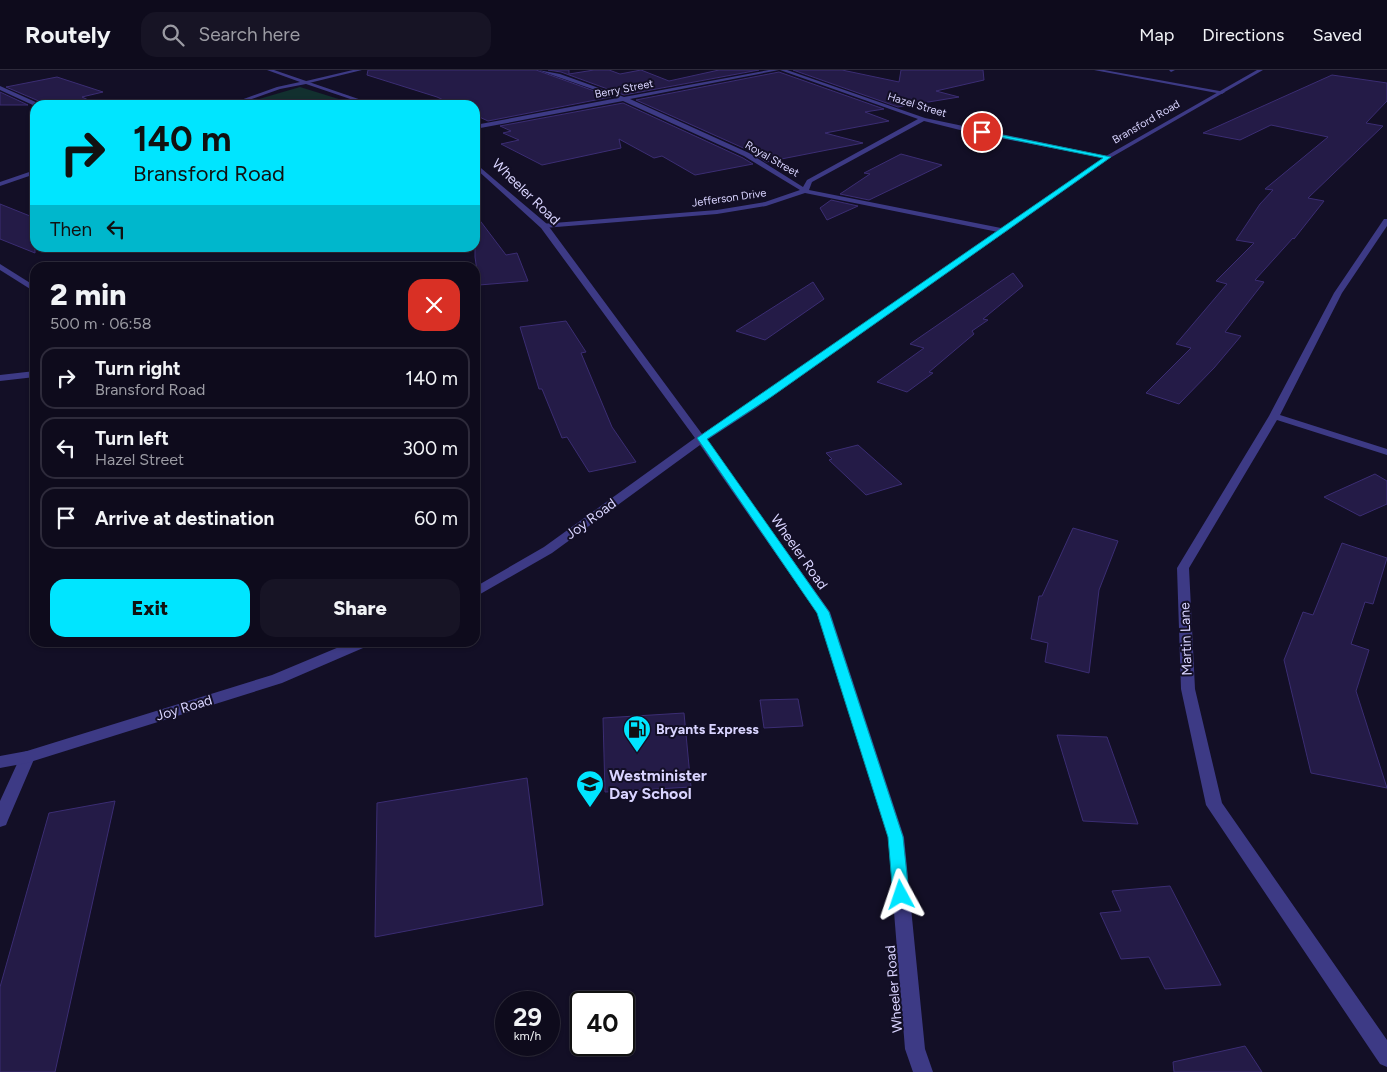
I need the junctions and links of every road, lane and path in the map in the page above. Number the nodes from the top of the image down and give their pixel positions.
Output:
1 (269, 70) edge
2 (360, 70) edge
3 (540, 70) edge
4 (777, 70) edge
5 (782, 70) edge
6 (1096, 70) edge
7 (1260, 70) edge
8 (306, 82) junction
9 (0, 88) edge
10 (1222, 92) junction
11 (244, 100) edge
12 (358, 100) edge
13 (626, 100) junction
14 (30, 101) edge
15 (923, 119) junction
16 (480, 126) edge
17 (1108, 157) junction
18 (480, 170) edge
19 (30, 174) edge
20 (0, 184) edge
21 (805, 191) junction
22 (1387, 221) edge
23 (544, 226) junction
24 (1003, 231) junction
25 (0, 266) edge
26 (30, 287) edge
27 (30, 375) edge
28 (0, 378) edge
29 (1274, 416) junction
30 (701, 438) junction
31 (1387, 452) edge
32 (480, 590) edge
33 (353, 647) edge
34 (27, 757) junction
35 (0, 762) edge
36 (0, 820) edge
37 (1387, 1058) edge
38 (923, 1072) edge

1 - 8 street
2 - 8 street
3 - 13 street, Royal Street
4 - 13 street, Berry Street
5 - 15 street, Hazel Street
6 - 10 street
7 - 10 street, Bransford Road
8 - 11 street
8 - 12 street
9 - 14 street
10 - 17 street, Bransford Road
13 - 16 street, Berry Street
13 - 21 street, Royal Street
15 - 17 street, Hazel Street
15 - 21 street, Jefferson Drive
17 - 24 street, Bransford Road
18 - 23 street, Wheeler Road
19 - 20 street
21 - 23 street, Jefferson Drive
21 - 24 street, Royal Street
22 - 29 street, Martin Lane
23 - 30 street, Wheeler Road
24 - 30 street, Bransford Road
25 - 26 street
27 - 28 street
29 - 31 street
29 - 37 street, Martin Lane
30 - 32 street, Joy Road
30 - 38 street, Wheeler Road
33 - 34 street, Joy Road
34 - 35 street, Joy Road
34 - 36 street

